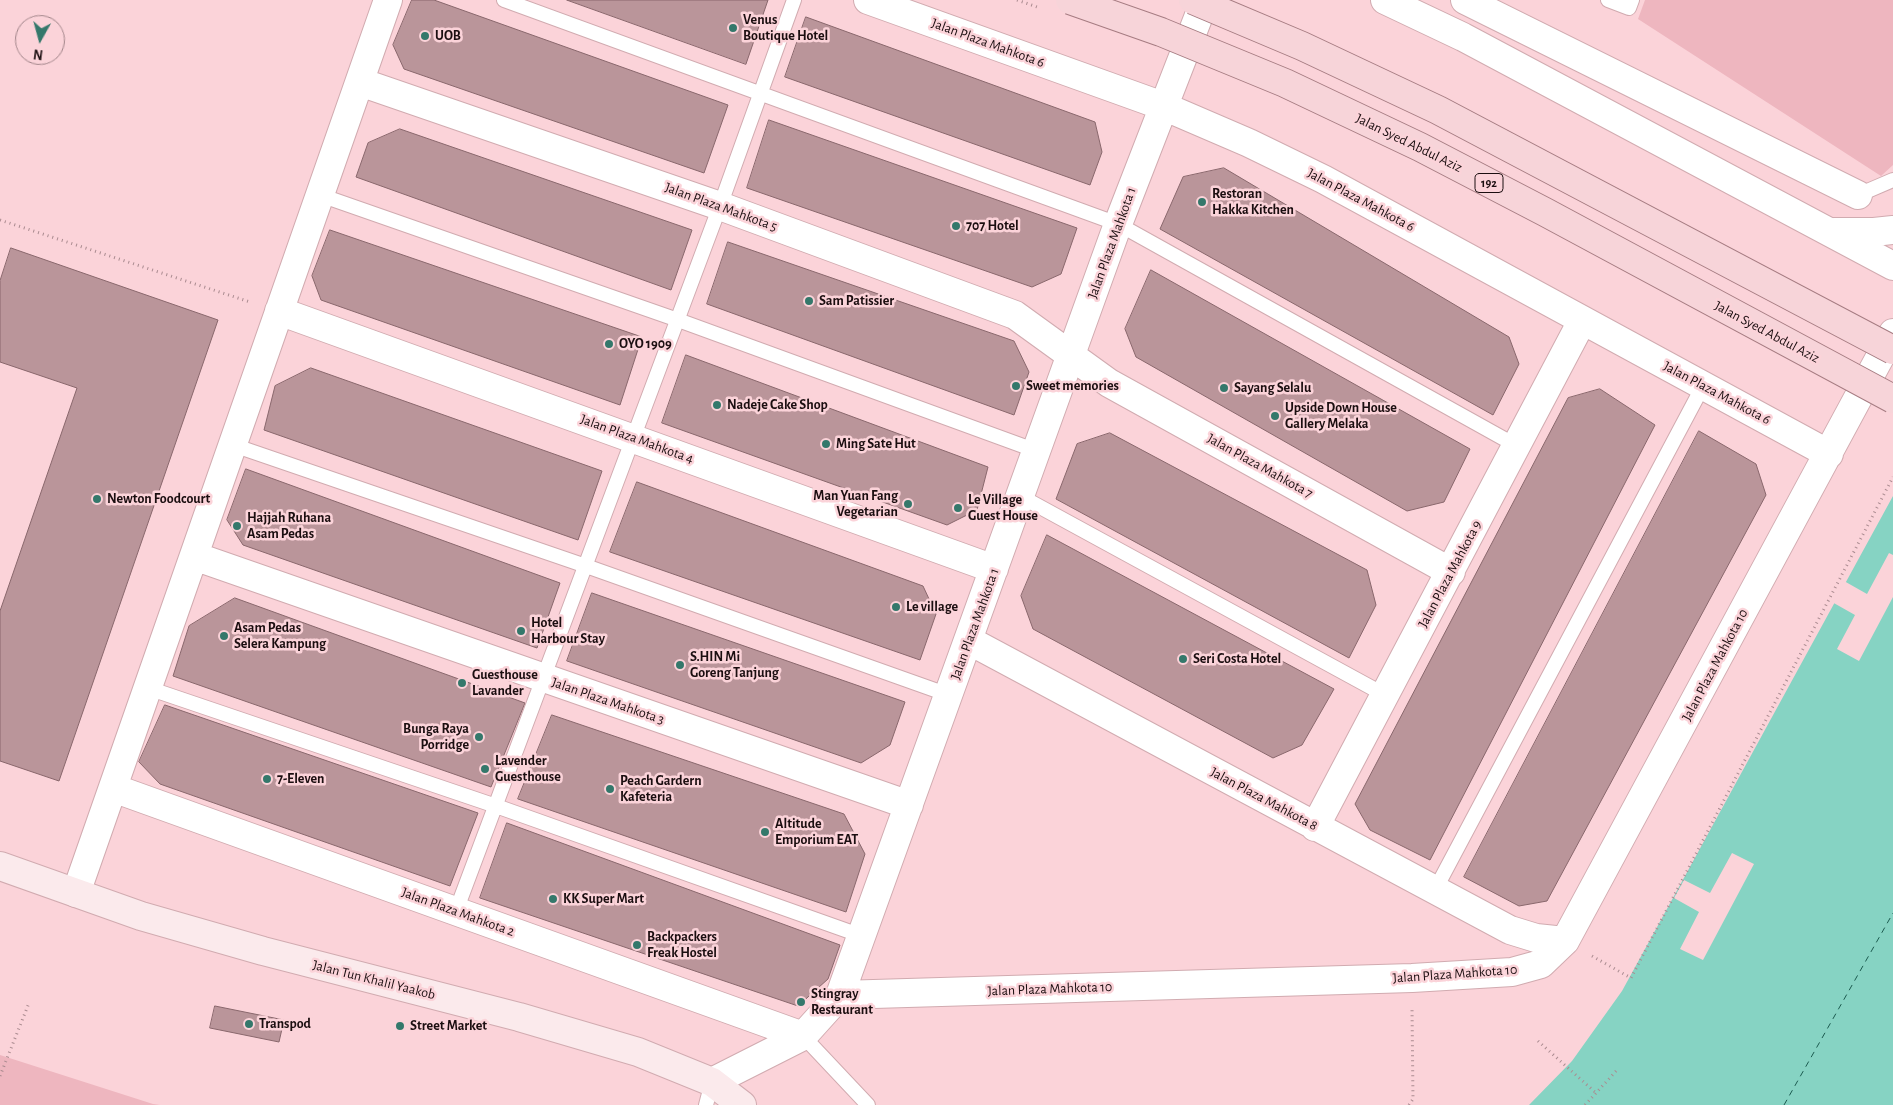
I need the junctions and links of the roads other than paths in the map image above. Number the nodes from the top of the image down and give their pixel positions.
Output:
1 (388, 0) edge
2 (504, 0) edge
3 (794, 0) edge
4 (868, 0) edge
5 (1070, 0) edge
6 (1193, 0) edge
7 (1205, 0) edge
8 (1385, 0) edge
9 (1465, 0) edge
10 (1608, 0) edge
11 (1632, 0) edge
12 (1498, 7) edge
13 (360, 82) junction
14 (761, 92) junction
15 (1163, 106) junction
16 (1893, 180) edge
17 (320, 195) junction
18 (1858, 195) joint
19 (720, 206) junction
20 (1118, 224) junction
21 (1893, 230) edge
22 (1830, 232) junction
23 (1893, 266) edge
24 (279, 311) junction
25 (678, 320) junction
26 (1582, 321) junction
27 (1893, 333) edge
28 (1893, 350) edge
29 (1072, 355) junction
30 (1703, 386) junction
31 (1893, 399) edge
32 (632, 437) junction
33 (233, 445) junction
34 (1517, 446) junction
35 (1037, 451) junction
36 (1829, 454) junction
37 (1020, 496) junction
38 (194, 556) junction
39 (586, 566) junction
40 (994, 569) junction
41 (1451, 572) junction
42 (968, 640) junction
43 (544, 678) junction
44 (148, 688) junction
45 (949, 695) junction
46 (1385, 695) junction
47 (113, 788) junction
48 (496, 806) junction
49 (909, 806) junction
50 (1315, 827) junction
51 (0, 866) edge
52 (1435, 890) junction
53 (76, 893) junction
54 (456, 911) junction
55 (862, 936) junction
56 (1565, 941) junction
57 (840, 995) junction
58 (803, 1036) junction
59 (709, 1093) edge
60 (742, 1105) edge
61 (868, 1105) edge

1 - 13 street
2 - 14 lane
3 - 14 lane
4 - 15 street, Jalan Plaza Mahkota 6
5 - 31 main road, Jalan Syed Abdul Aziz / 192, bridge
6 - 28 main road, bridge
7 - 15 street, Jalan Plaza Mahkota 1
8 - 22 street
9 - 12 street
10 - 11 lane
12 - 18 street
13 - 17 street
13 - 19 street, Jalan Plaza Mahkota 5
14 - 19 lane
14 - 20 lane
15 - 20 street, Jalan Plaza Mahkota 1
15 - 26 street, Jalan Plaza Mahkota 6
16 - 18 lane
17 - 24 street
17 - 25 lane
19 - 25 lane
19 - 29 street, Jalan Plaza Mahkota 5
20 - 29 street, Jalan Plaza Mahkota 1
20 - 34 lane
21 - 22 street
22 - 23 street
24 - 32 street, Jalan Plaza Mahkota 4
24 - 33 street
25 - 32 lane
25 - 35 lane
26 - 30 street, Jalan Plaza Mahkota 6
26 - 34 street, Jalan Plaza Mahkota 9
27 - 36 street, Jalan Plaza Mahkota 10
29 - 35 street, Jalan Plaza Mahkota 1
29 - 41 street, Jalan Plaza Mahkota 7
30 - 36 street, Jalan Plaza Mahkota 6
30 - 52 lane
32 - 39 lane
32 - 40 street, Jalan Plaza Mahkota 4
33 - 38 street
33 - 39 lane
34 - 41 street, Jalan Plaza Mahkota 9
35 - 37 street, Jalan Plaza Mahkota 1
36 - 56 street, Jalan Plaza Mahkota 10
37 - 40 street, Jalan Plaza Mahkota 1
37 - 46 lane
38 - 43 street, Jalan Plaza Mahkota 3
38 - 44 street
39 - 43 lane
39 - 45 lane
40 - 42 street, Jalan Plaza Mahkota 1
41 - 46 street, Jalan Plaza Mahkota 9
42 - 45 street, Jalan Plaza Mahkota 1
42 - 50 street, Jalan Plaza Mahkota 8
43 - 48 lane
43 - 49 street, Jalan Plaza Mahkota 3
44 - 47 street
44 - 48 lane
45 - 49 street, Jalan Plaza Mahkota 1
46 - 50 street, Jalan Plaza Mahkota 9
47 - 53 street
47 - 54 street, Jalan Plaza Mahkota 2
48 - 54 lane
48 - 55 lane
49 - 55 street, Jalan Plaza Mahkota 1
50 - 52 street, Jalan Plaza Mahkota 8
51 - 53 main road, Jalan Tun Khalil Yaakob
52 - 56 street, Jalan Plaza Mahkota 8
53 - 59 main road, Jalan Tun Khalil Yaakob
54 - 58 street, Jalan Plaza Mahkota 2
55 - 57 street, Jalan Plaza Mahkota 1
56 - 57 street, Jalan Plaza Mahkota 10
57 - 58 street, Jalan Plaza Mahkota 1
58 - 59 street, Jalan Plaza Mahkota 1
58 - 61 lane
59 - 60 main road, Jalan Tun Khalil Yaakob

